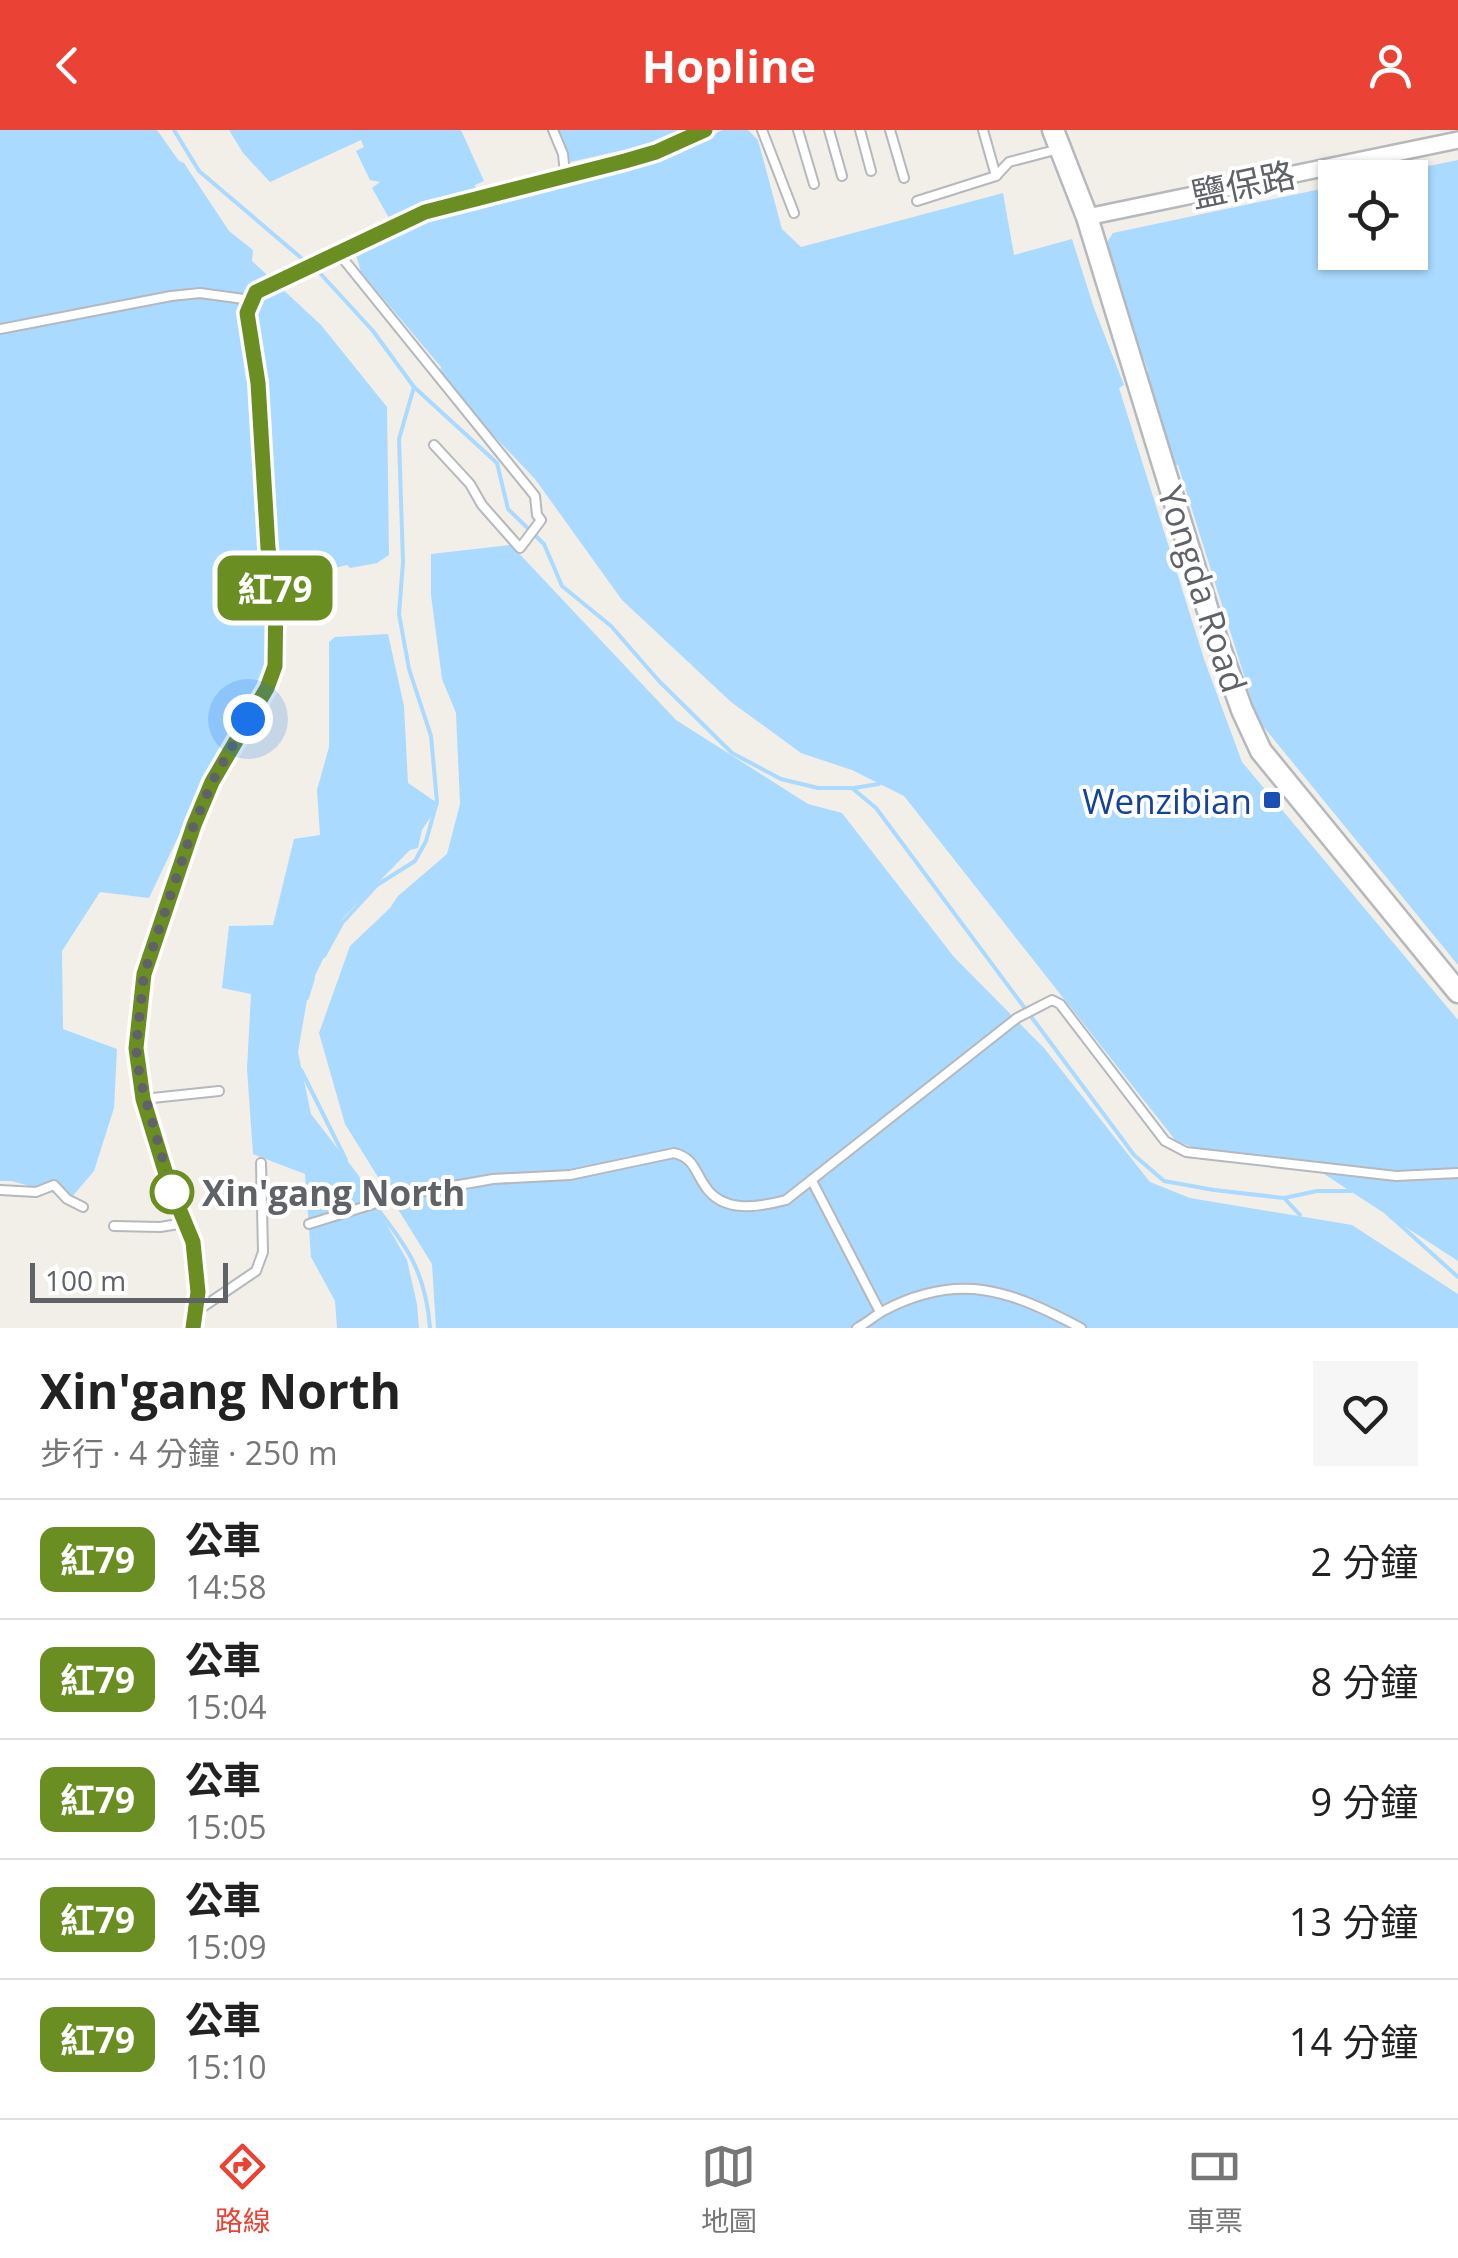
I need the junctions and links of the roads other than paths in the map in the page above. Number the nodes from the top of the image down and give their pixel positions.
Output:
1 (553, 130) edge
2 (704, 130) edge
3 (762, 130) edge
4 (798, 130) edge
5 (829, 130) edge
6 (860, 130) edge
7 (890, 130) edge
8 (983, 130) edge
9 (1056, 140) edge
10 (1458, 140) edge
11 (872, 171) dead end
12 (566, 174) junction
13 (842, 176) dead end
14 (996, 176) junction
15 (904, 178) dead end
16 (814, 184) dead end
17 (917, 200) dead end
18 (794, 213) dead end
19 (1087, 216) junction
20 (335, 255) junction
21 (250, 300) junction
22 (0, 329) edge
23 (434, 445) dead end
24 (1458, 992) edge
25 (219, 1092) dead end
26 (143, 1099) junction
27 (260, 1164) dead end
28 (1458, 1174) edge
29 (812, 1181) junction
30 (0, 1190) edge
31 (83, 1207) dead end
32 (186, 1223) junction
33 (308, 1224) dead end
34 (114, 1226) dead end
35 (197, 1310) junction
36 (880, 1312) junction
37 (193, 1328) edge
38 (857, 1328) edge
39 (1081, 1328) edge

1 - 12 lane
2 - 12 street
3 - 18 lane
4 - 16 lane
5 - 13 lane
6 - 11 lane
7 - 15 lane
8 - 14 lane
9 - 14 lane
9 - 19 street, Yongda Road
10 - 19 street, 鹽保路
12 - 20 street
14 - 17 lane
19 - 24 street, Yongda Road
20 - 21 street
20 - 23 lane
21 - 22 lane
21 - 26 street
25 - 26 lane
26 - 32 street
27 - 35 lane
28 - 29 lane
29 - 33 lane
29 - 36 lane
30 - 31 lane
32 - 34 lane
32 - 35 street
35 - 37 street
36 - 38 lane
36 - 39 lane

